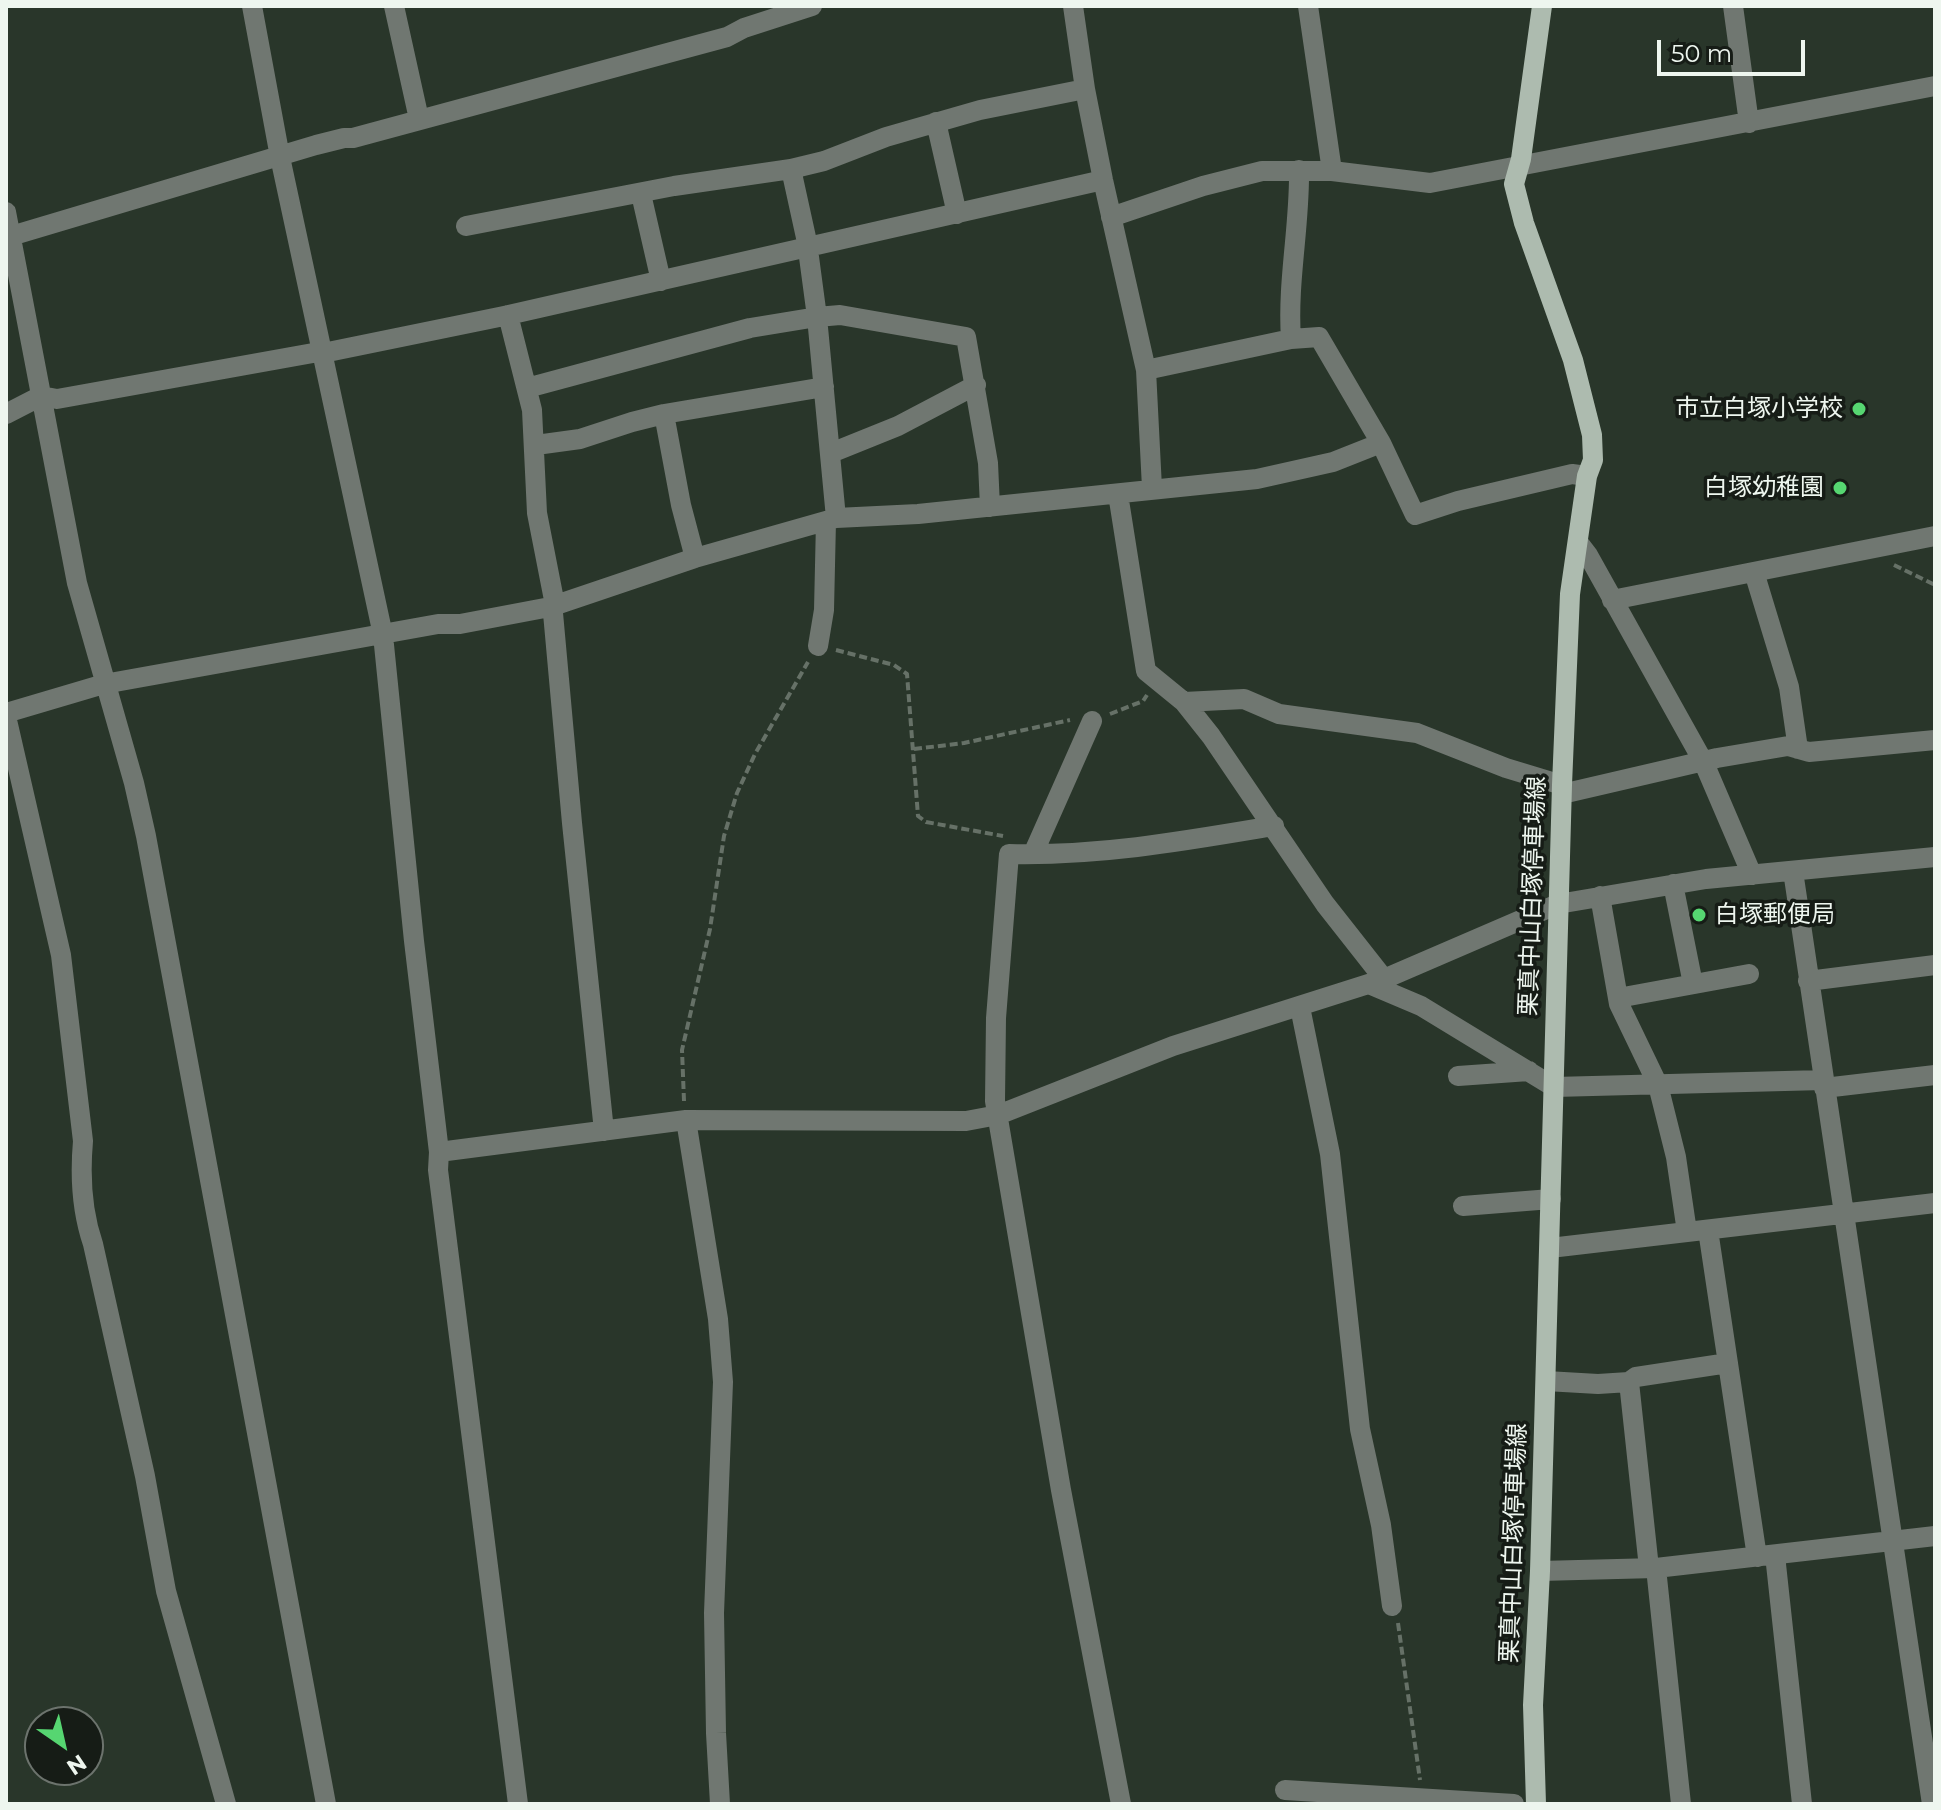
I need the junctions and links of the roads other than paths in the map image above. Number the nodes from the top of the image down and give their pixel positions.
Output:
1 (252, 6) edge
2 (394, 6) edge
3 (812, 6) edge
4 (1073, 6) edge
5 (1308, 6) edge
6 (1542, 6) edge
7 (1733, 6) edge
8 (1935, 86) edge
9 (1085, 89) junction
10 (419, 119) junction
11 (936, 122) junction
12 (1749, 123) junction
13 (280, 157) junction
14 (1520, 167) junction
15 (791, 169) junction
16 (1299, 170) junction
17 (1332, 171) junction
18 (1103, 180) junction
19 (641, 194) junction
20 (6, 212) edge
21 (957, 214) junction
22 (1111, 217) junction
23 (466, 226) dead end
24 (11, 236) junction
25 (806, 247) junction
26 (661, 281) junction
27 (508, 315) junction
28 (817, 317) junction
29 (1291, 339) junction
30 (323, 353) junction
31 (1146, 370) junction
32 (976, 385) junction
33 (824, 387) junction
34 (527, 388) junction
35 (41, 396) junction
36 (6, 414) edge
37 (664, 414) junction
38 (1381, 443) junction
39 (536, 445) junction
40 (831, 453) junction
41 (1587, 476) junction
42 (1152, 488) junction
43 (1118, 494) junction
44 (990, 507) junction
45 (831, 520) junction
46 (1935, 536) edge
47 (1578, 542) junction
48 (695, 558) junction
49 (1754, 572) junction
50 (1612, 600) junction
51 (552, 606) junction
52 (383, 635) junction
53 (818, 646) road end
54 (104, 684) junction
55 (1184, 702) junction
56 (6, 715) edge
57 (1092, 721) road end
58 (1935, 740) edge
59 (1798, 749) junction
60 (1704, 763) junction
61 (1562, 789) junction
62 (1274, 826) junction
63 (1033, 854) junction
64 (1935, 857) edge
65 (1793, 871) junction
66 (1752, 875) junction
67 (1673, 884) junction
68 (1600, 896) junction
69 (1558, 904) junction
70 (1935, 965) edge
71 (1749, 974) dead end
72 (1808, 981) junction
73 (1377, 982) junction
74 (1693, 984) junction
75 (1618, 998) junction
76 (1300, 1007) junction
77 (1529, 1071) junction
78 (1935, 1075) edge
79 (1458, 1076) dead end
80 (1823, 1084) junction
81 (1658, 1085) junction
82 (1554, 1087) junction
83 (998, 1115) junction
84 (686, 1120) junction
85 (604, 1131) junction
86 (439, 1152) junction
87 (1551, 1199) junction
88 (1935, 1203) edge
89 (1463, 1206) dead end
90 (1845, 1214) junction
91 (1708, 1230) junction
92 (1687, 1232) junction
93 (1550, 1248) junction
94 (1728, 1363) junction
95 (1546, 1381) junction
96 (1629, 1382) junction
97 (1935, 1536) edge
98 (1893, 1542) junction
99 (1766, 1556) junction
100 (1652, 1568) junction
101 (1540, 1571) junction
102 (1392, 1606) road end
103 (1285, 1790) dead end
104 (226, 1804) edge
105 (326, 1804) edge
106 (518, 1804) edge
107 (720, 1804) edge
108 (1121, 1804) edge
109 (1514, 1804) edge
110 (1536, 1804) edge
111 (1681, 1804) edge
112 (1802, 1804) edge
113 (1932, 1804) edge

1 - 13 street
2 - 10 street
3 - 10 street
4 - 9 street
5 - 17 street
6 - 14 main road, 栗真中山白塚停車場線
7 - 12 street
8 - 12 street
9 - 11 street
9 - 18 street
10 - 13 street
11 - 15 street
11 - 21 street
12 - 14 street
13 - 24 street
13 - 30 street
14 - 17 street
14 - 41 main road, 栗真中山白塚停車場線
15 - 19 street
15 - 25 street
16 - 17 street
16 - 22 street
16 - 29 street
18 - 21 street
18 - 22 street
19 - 23 street
19 - 26 street
20 - 24 street
21 - 25 street
22 - 31 street
24 - 35 street
25 - 26 street
25 - 28 street
26 - 27 street
27 - 30 street
27 - 34 street
28 - 32 street
28 - 33 street
28 - 34 street
29 - 31 street
29 - 38 street
30 - 35 street
30 - 52 street
31 - 42 street
32 - 40 street
32 - 44 street
33 - 37 street
33 - 40 street
34 - 39 street
35 - 36 street
35 - 54 street
37 - 39 street
37 - 48 street
38 - 41 street
38 - 42 street
39 - 51 street
40 - 45 street
41 - 47 main road, 栗真中山白塚停車場線
42 - 43 street
43 - 44 street
43 - 55 street
44 - 45 street
45 - 48 street
45 - 53 street
46 - 49 street
47 - 50 street
47 - 61 main road, 栗真中山白塚停車場線
48 - 51 street
49 - 50 street
49 - 59 street
50 - 60 street
51 - 52 street
51 - 85 street
52 - 54 street
52 - 86 street
54 - 56 street
54 - 105 street
55 - 61 street
55 - 62 street
56 - 104 street
57 - 63 street
58 - 59 street
59 - 60 street
60 - 61 street
60 - 66 street
61 - 69 main road, 栗真中山白塚停車場線
62 - 63 street
62 - 73 street
63 - 83 street
64 - 65 street
65 - 66 street
65 - 72 street
66 - 67 street
67 - 68 street
67 - 74 street
68 - 69 street
68 - 75 street
69 - 73 street
69 - 82 main road, 栗真中山白塚停車場線
70 - 72 street
71 - 74 street
72 - 80 street
73 - 76 street
73 - 77 street
74 - 75 street
75 - 81 street
76 - 83 street
76 - 102 street
77 - 79 street
77 - 82 street
78 - 80 street
80 - 81 street
80 - 90 street
81 - 82 street
81 - 92 street
82 - 87 main road, 栗真中山白塚停車場線
83 - 84 street
83 - 108 street
84 - 85 street
84 - 107 street
85 - 86 street
86 - 106 street
87 - 89 street
87 - 93 main road, 栗真中山白塚停車場線
88 - 90 street
90 - 91 street
90 - 98 street
91 - 92 street
91 - 94 street
92 - 93 street
93 - 95 main road, 栗真中山白塚停車場線
94 - 96 street
94 - 99 street
95 - 96 street
95 - 101 main road, 栗真中山白塚停車場線
96 - 100 street
97 - 98 street
98 - 99 street
98 - 113 street
99 - 100 street
99 - 112 street
100 - 101 street
100 - 111 street
101 - 110 main road, 栗真中山白塚停車場線
103 - 109 street

